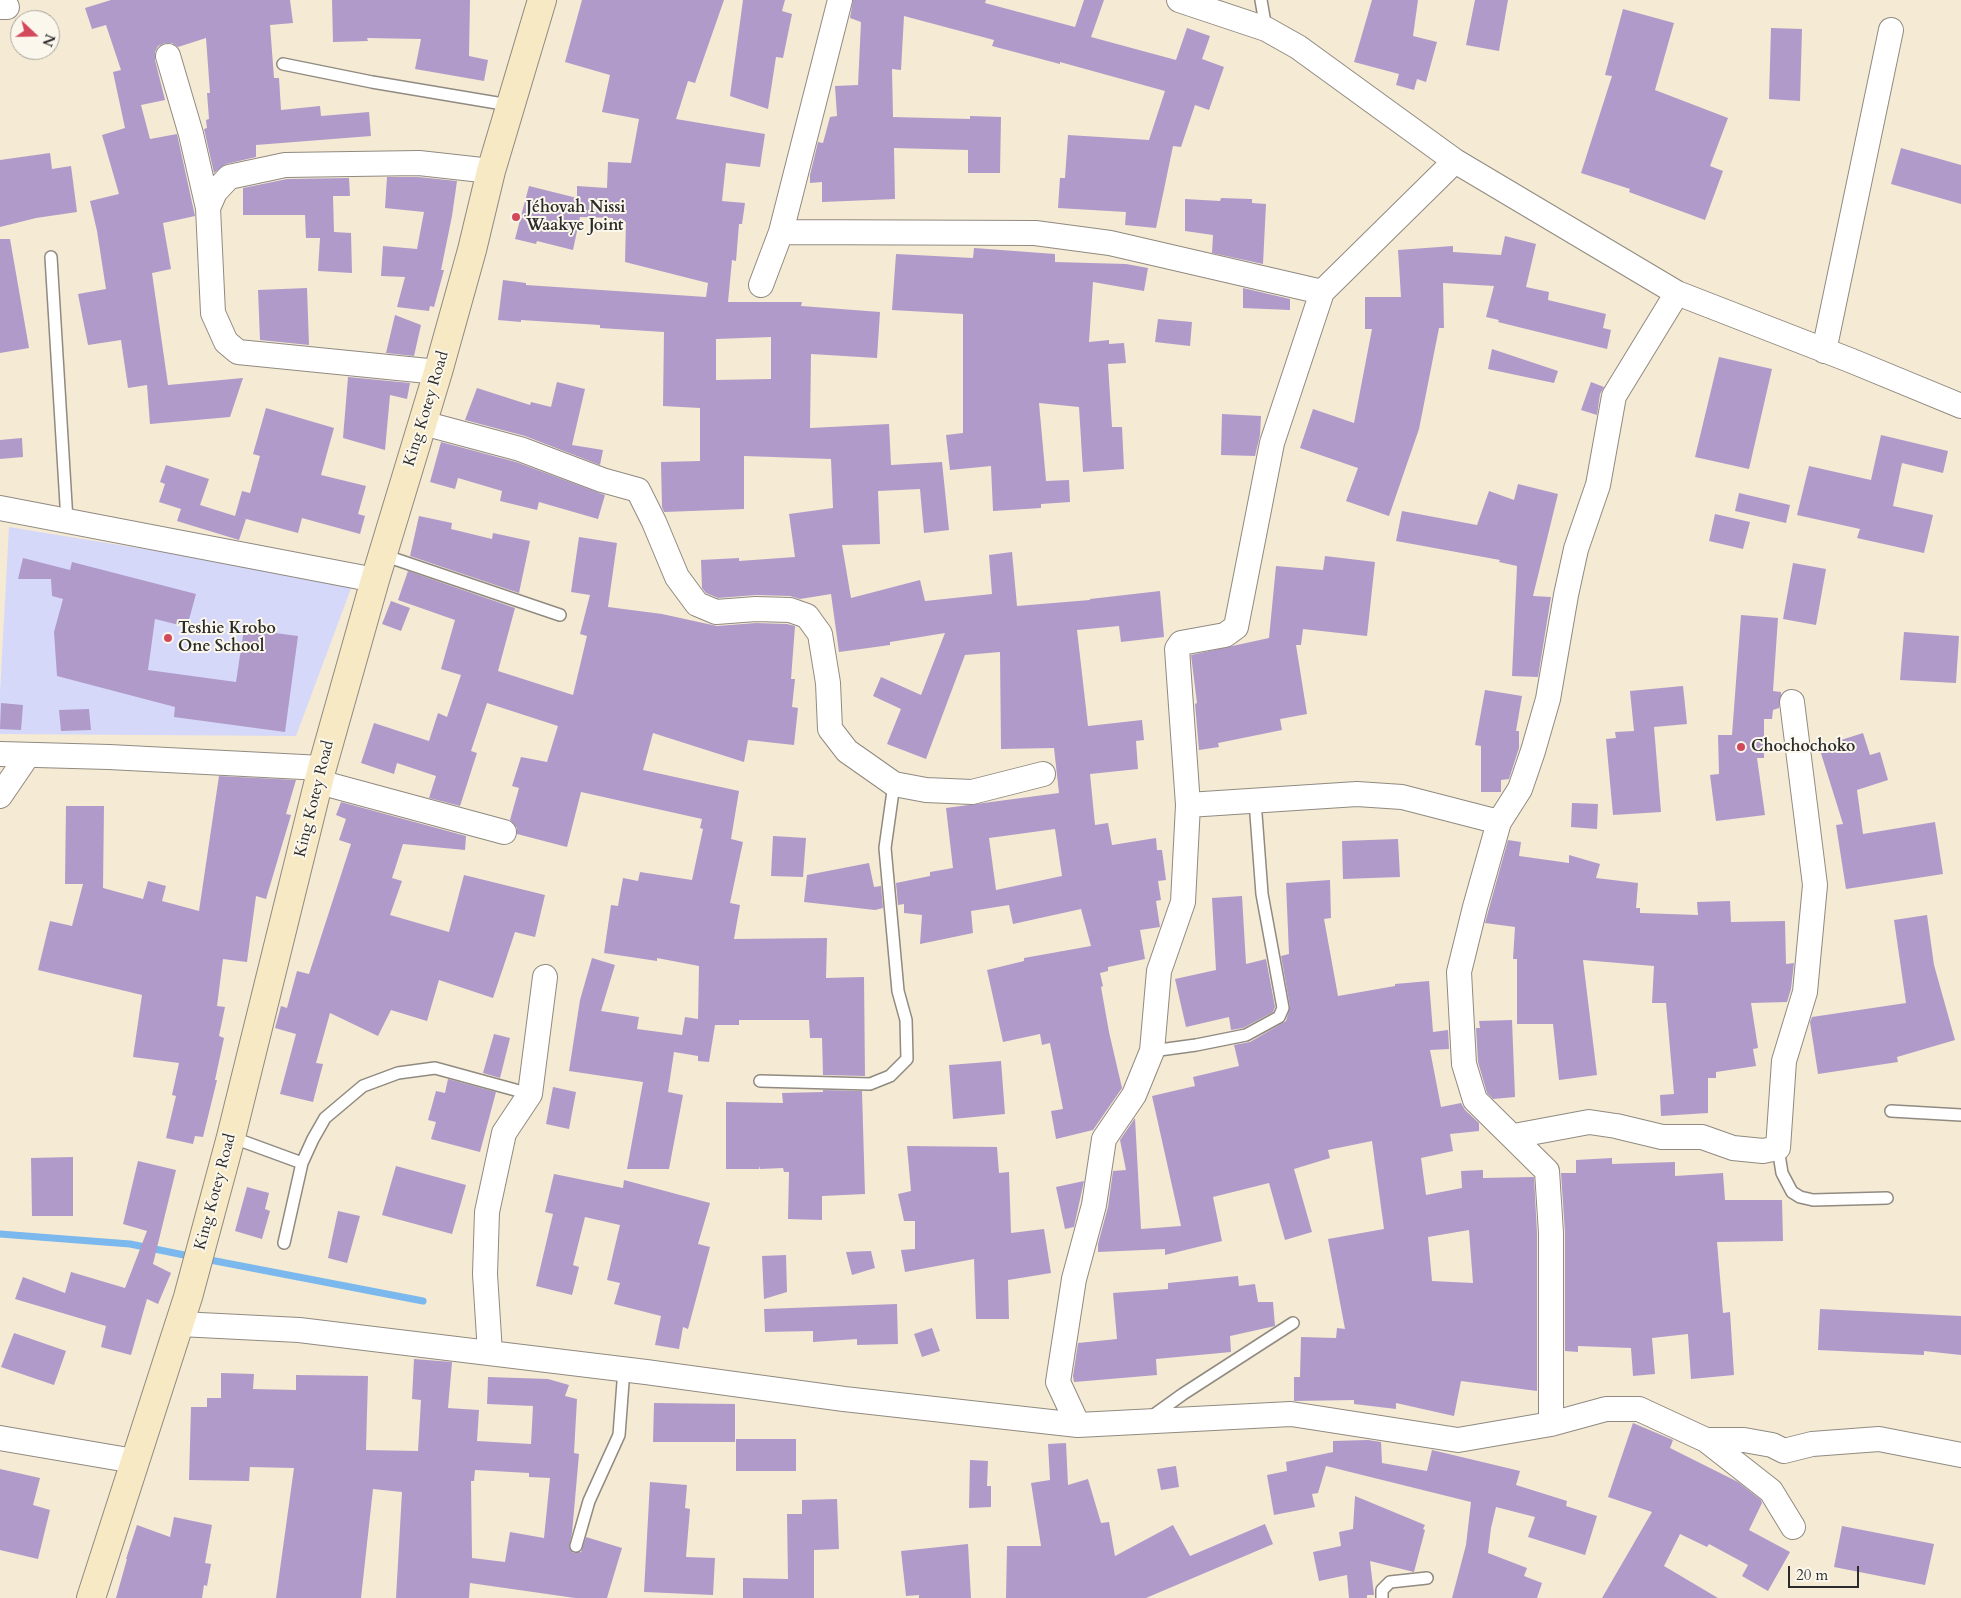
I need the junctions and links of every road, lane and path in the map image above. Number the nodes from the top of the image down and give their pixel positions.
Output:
1 (542, 0) edge
2 (840, 0) edge
3 (1179, 0) edge
4 (1261, 0) edge
5 (1266, 29) junction
6 (1891, 30) dead end
7 (168, 56) dead end
8 (283, 64) dead end
9 (509, 105) junction
10 (1455, 161) junction
11 (490, 171) junction
12 (208, 208) junction
13 (782, 232) junction
14 (50, 257) dead end
15 (760, 285) dead end
16 (1322, 292) junction
17 (1677, 293) junction
18 (1824, 352) junction
19 (438, 372) junction
20 (1961, 406) edge
21 (423, 423) junction
22 (0, 508) edge
23 (67, 521) junction
24 (379, 568) junction
25 (560, 615) dead end
26 (1792, 702) dead end
27 (0, 754) edge
28 (28, 755) junction
29 (1043, 774) dead end
30 (321, 775) junction
31 (894, 784) junction
32 (0, 796) edge
33 (1255, 801) junction
34 (1188, 805) junction
35 (1499, 822) junction
36 (504, 832) dead end
37 (545, 977) dead end
38 (1152, 1051) junction
39 (760, 1081) dead end
40 (530, 1094) junction
41 (1891, 1111) dead end
42 (1961, 1115) edge
43 (1514, 1136) junction
44 (231, 1137) junction
45 (1778, 1148) junction
46 (302, 1163) junction
47 (1887, 1198) dead end
48 (284, 1243) dead end
49 (1293, 1323) dead end
50 (180, 1324) junction
51 (490, 1353) junction
52 (624, 1369) junction
53 (1145, 1420) junction
54 (1551, 1424) junction
55 (1078, 1425) junction
56 (0, 1438) edge
57 (1706, 1440) junction
58 (1961, 1455) edge
59 (134, 1461) junction
60 (1792, 1527) dead end
61 (576, 1546) dead end
62 (1427, 1578) dead end
63 (91, 1598) edge
64 (1382, 1598) edge

1 - 9 street, King Kotey Road
2 - 13 street
3 - 5 street
4 - 5 lane
5 - 10 street
6 - 18 street
7 - 12 street
8 - 9 lane
9 - 11 street, King Kotey Road
10 - 16 street
10 - 17 street
11 - 12 street
11 - 19 street, King Kotey Road
12 - 19 street
13 - 15 street
13 - 16 street
14 - 23 lane
16 - 34 street
17 - 18 street
17 - 35 street
18 - 20 street
19 - 21 street, King Kotey Road
21 - 24 street, King Kotey Road
21 - 31 street
22 - 23 street
23 - 24 street
24 - 25 lane
24 - 30 street, King Kotey Road
26 - 45 street
27 - 28 street
28 - 30 street
28 - 32 street
29 - 31 street
30 - 36 street
30 - 44 street, King Kotey Road
31 - 39 lane
33 - 34 street
33 - 35 street
33 - 38 lane
34 - 38 street
35 - 43 street
37 - 40 street
38 - 55 street
40 - 46 lane
40 - 51 street
41 - 42 lane
43 - 45 street
43 - 54 street
44 - 46 lane
44 - 50 street, King Kotey Road
45 - 47 lane
46 - 48 lane
49 - 53 lane
50 - 51 street
50 - 59 street, King Kotey Road
51 - 52 street
52 - 55 street
52 - 61 lane
53 - 54 street
53 - 55 street
54 - 57 street
56 - 59 street
57 - 58 street
57 - 60 street
59 - 63 street, King Kotey Road
62 - 64 lane

